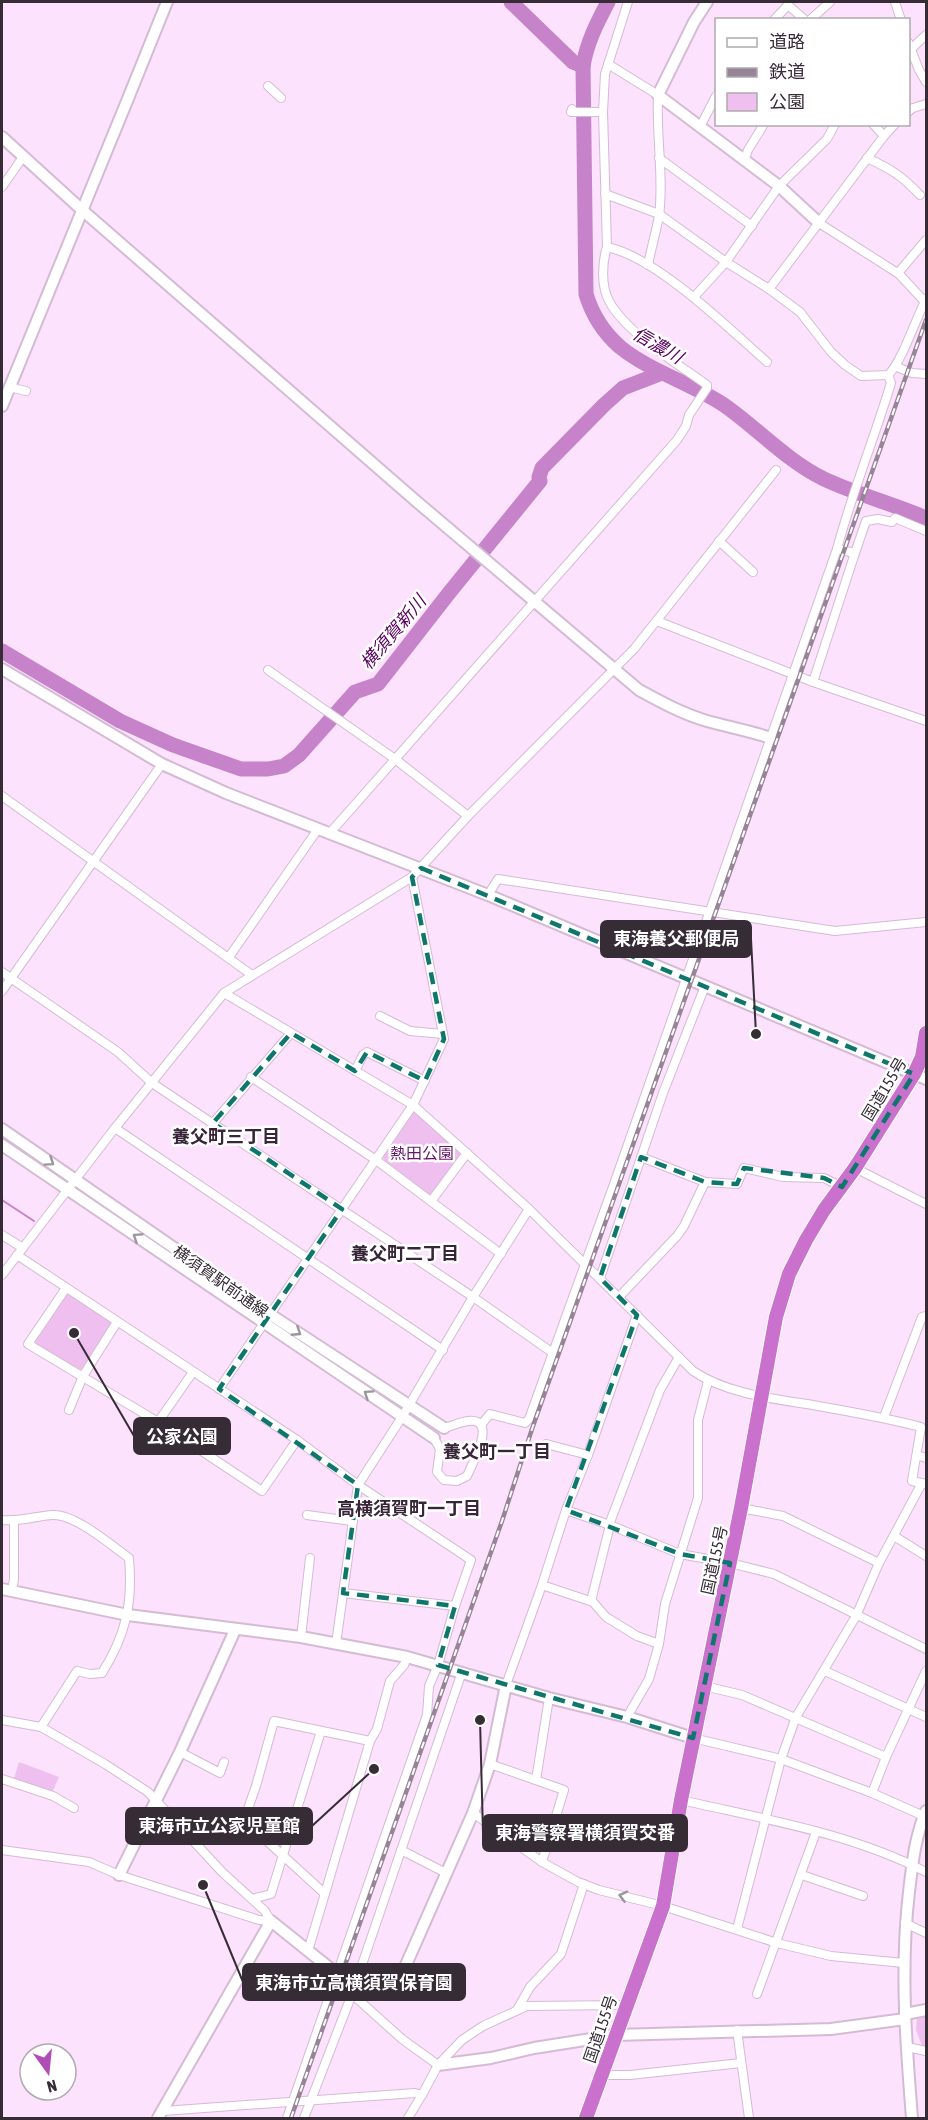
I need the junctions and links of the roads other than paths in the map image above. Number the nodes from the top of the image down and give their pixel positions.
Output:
1 (166, 2) edge
2 (628, 2) edge
3 (707, 2) edge
4 (830, 2) edge
5 (895, 2) edge
6 (776, 18) edge
7 (803, 18) edge
8 (812, 18) edge
9 (900, 18) edge
10 (927, 35) edge
11 (910, 46) edge
12 (609, 64) junction
13 (927, 82) edge
14 (268, 86) dead end
15 (658, 95) junction
16 (281, 98) dead end
17 (715, 100) edge
18 (927, 104) edge
19 (574, 110) dead end
20 (910, 111) edge
21 (603, 112) junction
22 (763, 126) edge
23 (834, 126) edge
24 (875, 126) edge
25 (893, 126) edge
26 (700, 127) junction
27 (2, 136) edge
28 (884, 136) junction
29 (23, 157) junction
30 (659, 158) junction
31 (867, 158) junction
32 (744, 161) junction
33 (779, 186) junction
34 (2, 187) edge
35 (605, 194) junction
36 (920, 195) dead end
37 (81, 209) junction
38 (659, 214) junction
39 (819, 223) junction
40 (752, 226) junction
41 (927, 240) edge
42 (607, 247) junction
43 (726, 262) junction
44 (648, 266) junction
45 (898, 273) junction
46 (769, 289) junction
47 (694, 297) junction
48 (926, 300) edge
49 (766, 362) dead end
50 (897, 367) junction
51 (927, 374) edge
52 (888, 375) junction
53 (9, 387) junction
54 (26, 391) dead end
55 (2, 405) edge
56 (776, 470) dead end
57 (927, 531) edge
58 (719, 541) junction
59 (837, 549) junction
60 (855, 553) junction
61 (753, 572) dead end
62 (534, 602) junction
63 (657, 621) junction
64 (614, 668) junction
65 (2, 669) edge
66 (268, 670) dead end
67 (794, 674) junction
68 (813, 682) junction
69 (927, 721) edge
70 (771, 738) junction
71 (395, 759) junction
72 (162, 764) junction
73 (2, 796) edge
74 (468, 816) junction
75 (318, 829) junction
76 (329, 834) junction
77 (94, 861) junction
78 (422, 868) junction
79 (412, 877) junction
80 (488, 895) junction
81 (709, 911) junction
82 (927, 922) edge
83 (229, 957) junction
84 (2, 972) edge
85 (252, 975) junction
86 (10, 978) junction
87 (686, 979) junction
88 (705, 986) junction
89 (2, 991) edge
90 (224, 993) junction
91 (380, 1016) dead end
92 (291, 1033) junction
93 (927, 1033) edge
94 (443, 1034) junction
95 (355, 1071) junction
96 (251, 1077) junction
97 (920, 1077) edge
98 (425, 1081) junction
99 (152, 1083) junction
100 (413, 1105) junction
101 (213, 1123) junction
102 (115, 1128) junction
103 (2, 1129) edge
104 (2, 1145) edge
105 (467, 1153) junction
106 (641, 1157) junction
107 (376, 1160) junction
108 (855, 1168) junction
109 (75, 1179) junction
110 (705, 1182) junction
111 (842, 1187) junction
112 (67, 1189) junction
113 (432, 1200) junction
114 (927, 1204) edge
115 (342, 1209) junction
116 (529, 1209) junction
117 (2, 1235) edge
118 (23, 1248) junction
119 (501, 1254) junction
120 (17, 1255) junction
121 (308, 1259) junction
122 (585, 1263) junction
123 (2, 1275) edge
124 (600, 1278) junction
125 (66, 1288) junction
126 (473, 1297) junction
127 (619, 1297) junction
128 (637, 1315) junction
129 (927, 1316) edge
130 (268, 1320) junction
131 (117, 1322) junction
132 (443, 1350) junction
133 (553, 1353) junction
134 (680, 1357) junction
135 (193, 1372) junction
136 (83, 1376) junction
137 (708, 1381) junction
138 (219, 1389) junction
139 (761, 1397) junction
140 (408, 1406) junction
141 (69, 1410) dead end
142 (402, 1417) junction
143 (884, 1417) junction
144 (158, 1422) junction
145 (481, 1425) junction
146 (444, 1428) joint
147 (434, 1438) joint
148 (297, 1440) junction
149 (546, 1444) dead end
150 (588, 1455) junction
151 (917, 1455) junction
152 (927, 1458) edge
153 (924, 1484) edge
154 (358, 1485) junction
155 (741, 1508) junction
156 (566, 1510) junction
157 (307, 1515) dead end
158 (2, 1520) edge
159 (14, 1521) junction
160 (352, 1521) junction
161 (609, 1525) junction
162 (894, 1536) junction
163 (680, 1554) junction
164 (927, 1556) edge
165 (310, 1558) dead end
166 (730, 1563) junction
167 (879, 1563) junction
168 (542, 1585) junction
169 (7, 1590) edge
170 (343, 1593) junction
171 (591, 1601) junction
172 (455, 1606) junction
173 (128, 1615) junction
174 (856, 1616) junction
175 (235, 1630) junction
176 (301, 1637) junction
177 (336, 1644) junction
178 (659, 1644) junction
179 (927, 1648) edge
180 (407, 1657) junction
181 (438, 1665) junction
182 (825, 1671) junction
183 (927, 1671) edge
184 (462, 1672) junction
185 (506, 1685) junction
186 (704, 1686) junction
187 (549, 1698) junction
188 (909, 1709) junction
189 (796, 1717) junction
190 (927, 1717) edge
191 (627, 1718) junction
192 (2, 1720) edge
193 (41, 1727) junction
194 (321, 1731) junction
195 (693, 1738) junction
196 (370, 1741) junction
197 (180, 1752) junction
198 (886, 1757) junction
199 (781, 1759) junction
200 (224, 1762) dead end
201 (490, 1764) junction
202 (2, 1779) edge
203 (536, 1780) junction
204 (872, 1793) junction
205 (155, 1800) junction
206 (681, 1800) junction
207 (74, 1808) dead end
208 (473, 1813) junction
209 (926, 1815) edge
210 (766, 1820) junction
211 (816, 1832) junction
212 (2, 1850) edge
213 (401, 1850) junction
214 (283, 1856) junction
215 (542, 1862) junction
216 (912, 1864) junction
217 (927, 1872) edge
218 (446, 1873) junction
219 (119, 1875) junction
220 (802, 1875) junction
221 (584, 1884) junction
222 (324, 1893) junction
223 (862, 1896) dead end
224 (252, 1899) junction
225 (663, 1906) junction
226 (271, 1921) junction
227 (906, 1923) junction
228 (737, 1929) junction
229 (927, 1933) edge
230 (777, 1943) junction
231 (308, 1951) junction
232 (904, 1963) junction
233 (337, 1974) junction
234 (352, 1994) junction
235 (757, 1994) dead end
236 (626, 2005) junction
237 (517, 2010) junction
238 (927, 2010) edge
239 (905, 2016) junction
240 (737, 2030) junction
241 (616, 2035) junction
242 (907, 2047) junction
243 (927, 2051) edge
244 (741, 2063) junction
245 (438, 2065) junction
246 (602, 2076) junction
247 (422, 2095) junction
248 (309, 2102) junction
249 (292, 2103) junction
250 (161, 2115) edge
251 (287, 2118) edge
252 (304, 2118) edge
253 (408, 2118) edge
254 (586, 2118) edge
255 (749, 2118) edge
256 (912, 2118) edge

1 - 37 street
2 - 12 street
3 - 15 street
4 - 8 street
5 - 9 street
6 - 7 street
10 - 11 street
11 - 13 street
12 - 15 street
12 - 21 street
14 - 16 street
15 - 26 street
15 - 30 street
17 - 26 street
18 - 20 street
19 - 21 street
21 - 35 street
22 - 32 street
23 - 33 street
24 - 28 street
25 - 28 street
26 - 32 street
27 - 29 street
28 - 31 street
29 - 34 street
29 - 37 street
30 - 38 street
30 - 40 street
31 - 36 street
31 - 39 street
32 - 33 street
33 - 39 street
33 - 40 street
35 - 38 street
35 - 42 street
37 - 53 street
37 - 62 street
38 - 43 street
38 - 44 street
39 - 45 street
39 - 46 street
40 - 43 street
41 - 45 street
42 - 44 street
42 - 62 street
43 - 46 street
43 - 47 street
44 - 47 street
45 - 48 street
46 - 52 street
47 - 49 street
48 - 50 street
50 - 51 street
50 - 52 street
52 - 59 street
53 - 54 street
53 - 55 street
56 - 58 street
57 - 60 street
58 - 61 street
58 - 63 street
59 - 60 street
59 - 67 street
60 - 68 street
62 - 64 street
62 - 71 street
63 - 64 street
63 - 67 street
64 - 70 street
64 - 74 street
65 - 72 street
66 - 71 street
67 - 68 street
67 - 70 street
68 - 69 street
70 - 81 street
71 - 74 street
71 - 76 street
72 - 75 street
72 - 77 street
73 - 77 street
74 - 78 street
75 - 76 street
75 - 83 street
76 - 78 street
77 - 83 street
77 - 86 street
78 - 79 street
78 - 80 street
79 - 85 street
79 - 94 street
80 - 81 street
80 - 87 street
81 - 82 street
81 - 87 street
83 - 85 street
84 - 86 street
85 - 90 street
86 - 89 street
86 - 99 street
87 - 88 street
87 - 122 street
88 - 97 street
88 - 106 street
90 - 92 street
90 - 99 street
91 - 94 street
92 - 95 street
92 - 96 street
93 - 97 highway, 国道155号
94 - 98 street
95 - 98 street
95 - 100 street
96 - 101 street
96 - 107 street
97 - 108 highway, 国道155号
98 - 100 street
99 - 101 street
99 - 102 street
100 - 105 street
100 - 107 street
101 - 115 street
102 - 109 street
102 - 121 street
103 -> 109 street, 横須賀駅前通線
104 - 112 street, 横須賀駅前通線
105 - 113 street
105 - 116 street
106 - 110 street
106 - 124 street
107 - 113 street
107 - 115 street
108 - 111 highway, 国道155号
108 - 114 street
109 - 112 street
109 - 130 street, 横須賀駅前通線
110 - 111 street
110 - 127 street
111 - 139 highway, 国道155号
112 - 118 street
130 -> 112 street, 横須賀駅前通線
113 - 119 street
115 - 121 street
115 - 126 street
116 - 119 street
116 - 122 street
117 - 118 street
118 - 120 street
119 - 126 street
120 - 123 street
120 - 125 street
121 - 130 street
121 - 132 street
122 - 124 street
122 - 133 street
124 - 127 street
125 - 131 street
125 - 136 street
126 - 132 street
126 - 133 street
127 - 128 street
128 - 134 street
128 - 150 street
129 - 143 street
130 - 138 street
130 -> 140 street, 横須賀駅前通線
142 -> 130 street, 横須賀駅前通線
131 - 135 street
131 - 136 street
132 - 140 street
133 - 145 street
134 - 137 street
134 - 161 street
135 - 138 street
135 - 144 street
136 - 141 street
136 - 144 street
137 - 139 street
137 - 163 street
138 - 148 street
139 - 143 street
139 - 155 highway, 国道155号
140 - 142 street
140 - 146 street, 横須賀駅前通線
142 - 147 street, 横須賀駅前通線
142 - 154 street
143 - 151 street
144 - 148 street
145 - 146 street
145 - 147 street
148 - 154 street
149 - 150 street
150 - 156 street
151 - 152 street
151 - 153 street
153 - 162 street
154 - 160 street
154 - 172 street
155 - 166 highway, 国道155号
155 - 167 street
156 - 161 street
156 - 168 street
157 - 160 street
158 - 159 street
159 - 169 street
159 - 173 street
160 - 170 street
161 - 163 street
161 - 171 street
162 - 164 street
162 - 167 street
163 - 166 street
163 - 178 street
165 - 176 street
166 - 174 street
166 - 186 highway, 国道155号
167 - 174 street
168 - 171 street
168 - 185 street
169 - 173 street
170 - 172 street
170 - 177 street
171 - 178 street
172 - 181 street
173 - 175 street
173 - 193 street
174 - 179 street
174 - 182 street
175 - 176 street
175 - 197 street
176 - 177 street
177 - 180 street
178 - 191 street
180 - 181 street
180 - 196 street
181 - 184 street
181 - 233 street
182 - 188 street
182 - 189 street
183 - 188 street
184 - 185 street
184 - 213 street
185 - 187 street
185 - 201 street
186 - 189 street
186 - 195 highway, 国道155号
187 - 191 street
187 - 203 street
188 - 190 street
188 - 198 street
189 - 198 street
189 - 199 street
191 - 195 street
192 - 193 street
193 - 205 street
194 - 196 street
194 - 214 street
194 - 214 street
195 - 199 street
195 - 206 highway, 国道155号
196 - 222 street
197 - 200 street
197 - 205 street
198 - 204 street
199 - 204 street
199 - 210 street
201 - 203 street
201 - 208 street
202 - 207 street
203 - 215 street
204 - 209 street
205 - 219 street
205 - 224 street
206 - 210 street
206 - 225 highway, 国道155号
208 - 215 street
208 - 218 street
209 - 216 street
210 - 211 street
210 - 228 street
211 - 216 street
211 - 220 street
212 - 219 street
213 - 218 street
213 - 234 street
214 - 222 street
214 - 224 street
215 - 221 street
216 - 217 street
216 - 227 street
218 - 234 street
219 - 226 street
220 - 223 street
220 - 230 street
225 -> 221 street
221 - 237 street
222 - 231 street
224 - 226 street
225 - 228 street
225 - 236 highway, 国道155号
226 - 231 street
226 - 250 street
227 - 229 street
227 - 232 street
228 - 230 street
230 - 232 street
230 - 235 street
231 - 233 street
232 - 239 street
233 - 234 street
233 - 249 street
234 - 245 street
234 - 248 street
236 - 237 street
236 - 241 highway, 国道155号
237 - 245 street
238 - 239 street
239 - 240 street
239 - 242 street
240 - 241 street
240 - 244 street
241 - 245 street
241 - 246 highway, 国道155号
242 - 243 street
242 - 256 street
244 - 246 street
244 - 255 street
245 - 247 street
246 - 254 highway, 国道155号
247 - 248 street
247 - 253 street
248 - 249 street
248 - 252 street
249 - 250 street
249 - 251 street

